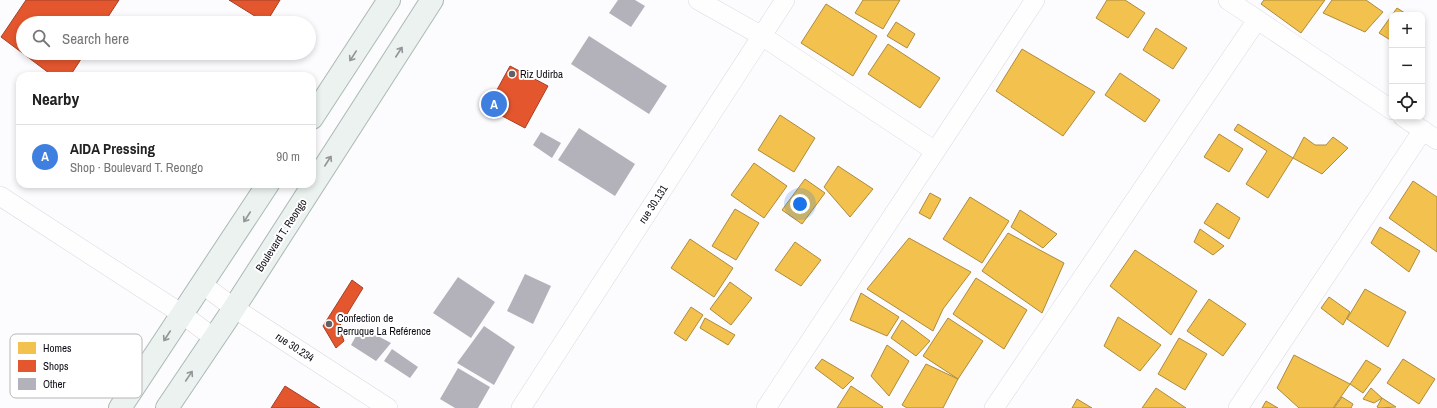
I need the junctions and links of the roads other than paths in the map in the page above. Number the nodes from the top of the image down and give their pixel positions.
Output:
1 (389, 0) edge
2 (432, 0) edge
3 (698, 0) edge
4 (785, 0) edge
5 (1035, 0) edge
6 (1228, 0) edge
7 (1257, 20) junction
8 (762, 36) junction
9 (1389, 108) edge
10 (316, 112) edge
11 (1408, 120) edge
12 (1430, 135) edge
13 (935, 151) junction
14 (316, 180) edge
15 (265, 188) edge
16 (311, 188) edge
17 (0, 196) edge
18 (202, 284) junction
19 (234, 308) junction
20 (182, 314) junction
21 (214, 338) junction
22 (142, 375) edge
23 (127, 398) edge
24 (773, 406) edge
25 (120, 408) edge
26 (167, 408) edge
27 (388, 408) edge
28 (521, 408) edge
29 (994, 408) edge
30 (1238, 408) edge

1 -> 10 main road
14 -> 2 main road, Boulevard T. Reongo
3 - 8 street
4 - 8 street, rue 30.131
5 - 13 street
6 - 7 street
7 - 9 street
7 - 29 street
8 - 13 street
8 - 28 street, rue 30.131
11 - 12 street
12 - 30 street
13 - 24 street
15 -> 18 main road
19 -> 16 main road, Boulevard T. Reongo
17 - 20 street
18 - 19 street, rue 30.234
18 - 20 main road
19 - 21 main road, Boulevard T. Reongo
19 - 27 street, rue 30.234
20 - 21 street
20 -> 22 main road
26 -> 21 main road, Boulevard T. Reongo
23 -> 25 main road

